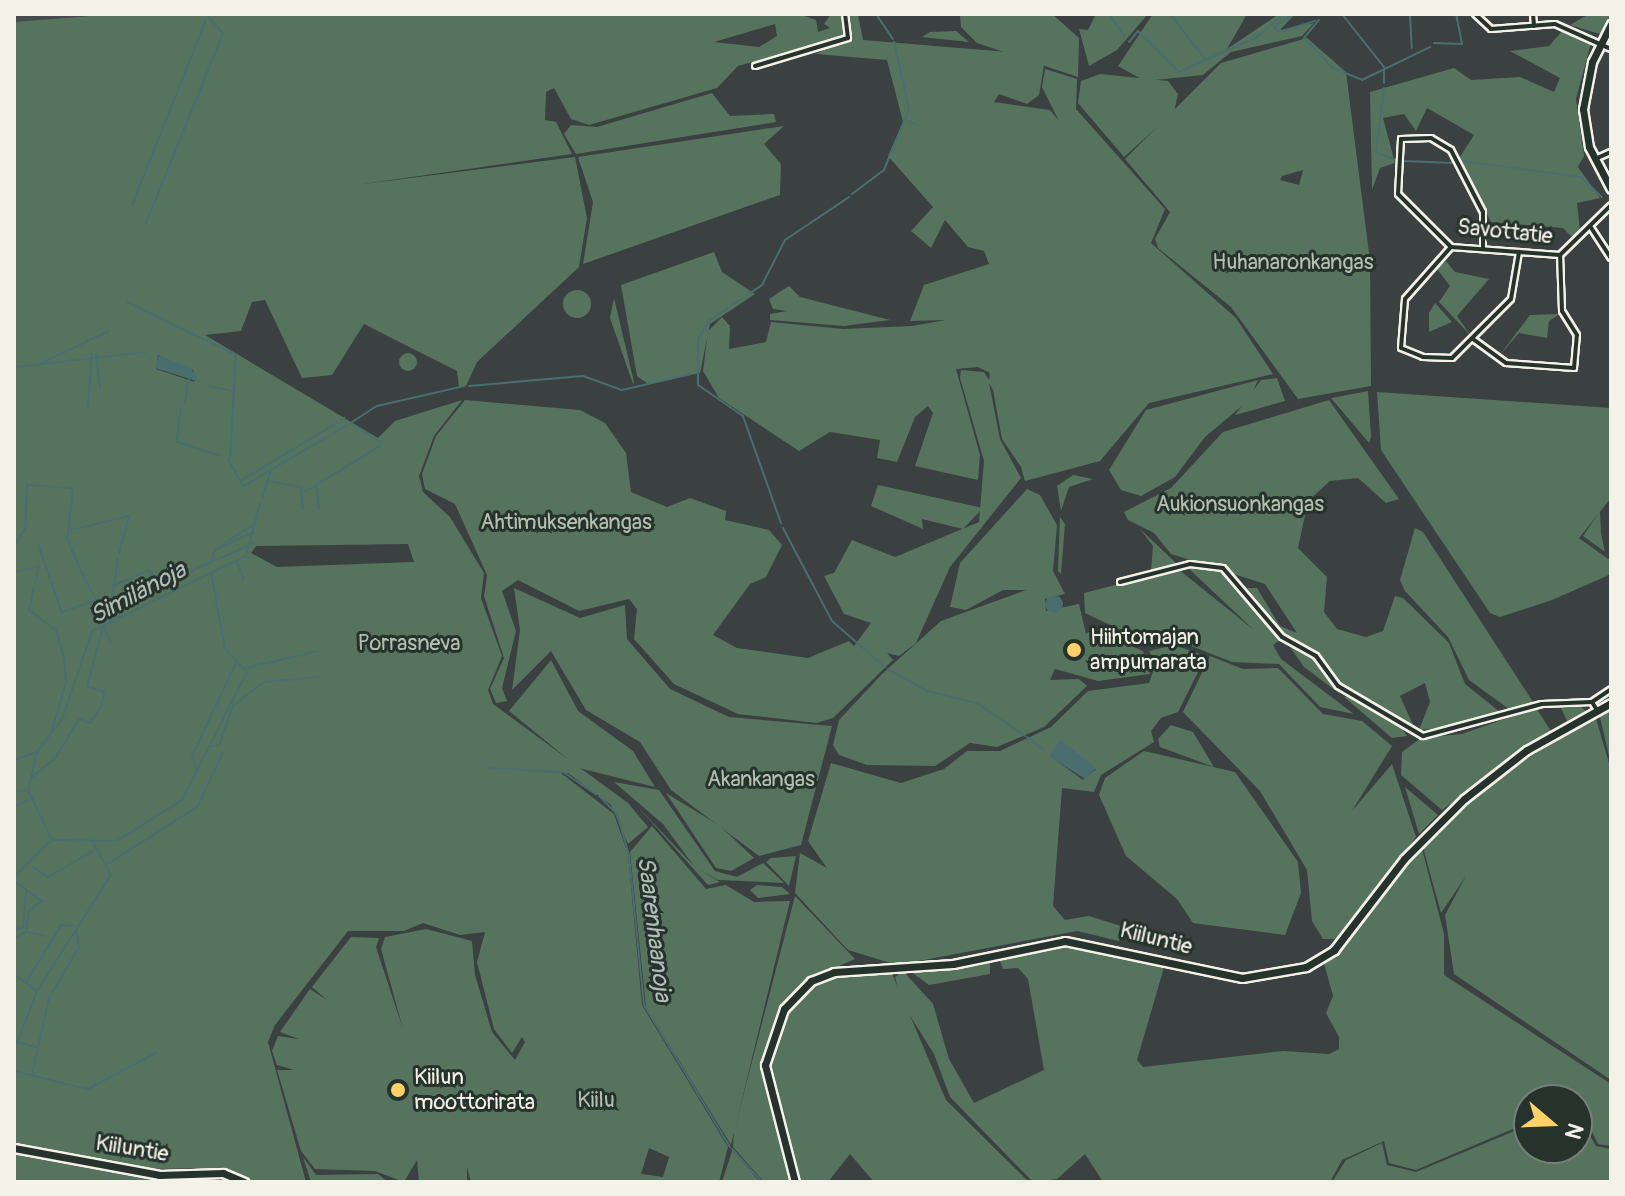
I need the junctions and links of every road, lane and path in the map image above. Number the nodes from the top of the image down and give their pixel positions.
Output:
1 (845, 14) edge
2 (1475, 14) edge
3 (1533, 14) edge
4 (1611, 24) edge
5 (1534, 26) junction
6 (1600, 45) junction
7 (1611, 49) edge
8 (755, 66) dead end
9 (1611, 152) edge
10 (1594, 160) junction
11 (1611, 189) edge
12 (1611, 205) edge
13 (1590, 226) junction
14 (1451, 247) junction
15 (1483, 248) junction
16 (1519, 252) junction
17 (1560, 255) junction
18 (1611, 258) edge
19 (1473, 339) junction
20 (1120, 582) dead end
21 (1611, 689) edge
22 (1592, 702) junction
23 (1611, 703) edge
24 (1597, 710) junction
25 (14, 1148) edge
26 (244, 1182) edge
27 (795, 1182) edge

1 - 8 street
2 - 5 street
3 - 5 street
4 - 6 street
5 - 6 street
6 - 7 street
6 - 10 street
9 - 10 street
10 - 11 street
12 - 13 street, Savottatie
13 - 17 street, Savottatie
13 - 18 street
14 - 15 street, Savottatie
14 - 15 street, Savottatie
14 - 19 street
15 - 16 street, Savottatie
16 - 17 street, Savottatie
16 - 19 street
17 - 19 street
20 - 22 street
21 - 22 street
22 - 24 street
23 - 24 street, Kiiluntie
24 - 27 street, Kiiluntie
25 - 26 street, Kiiluntie

